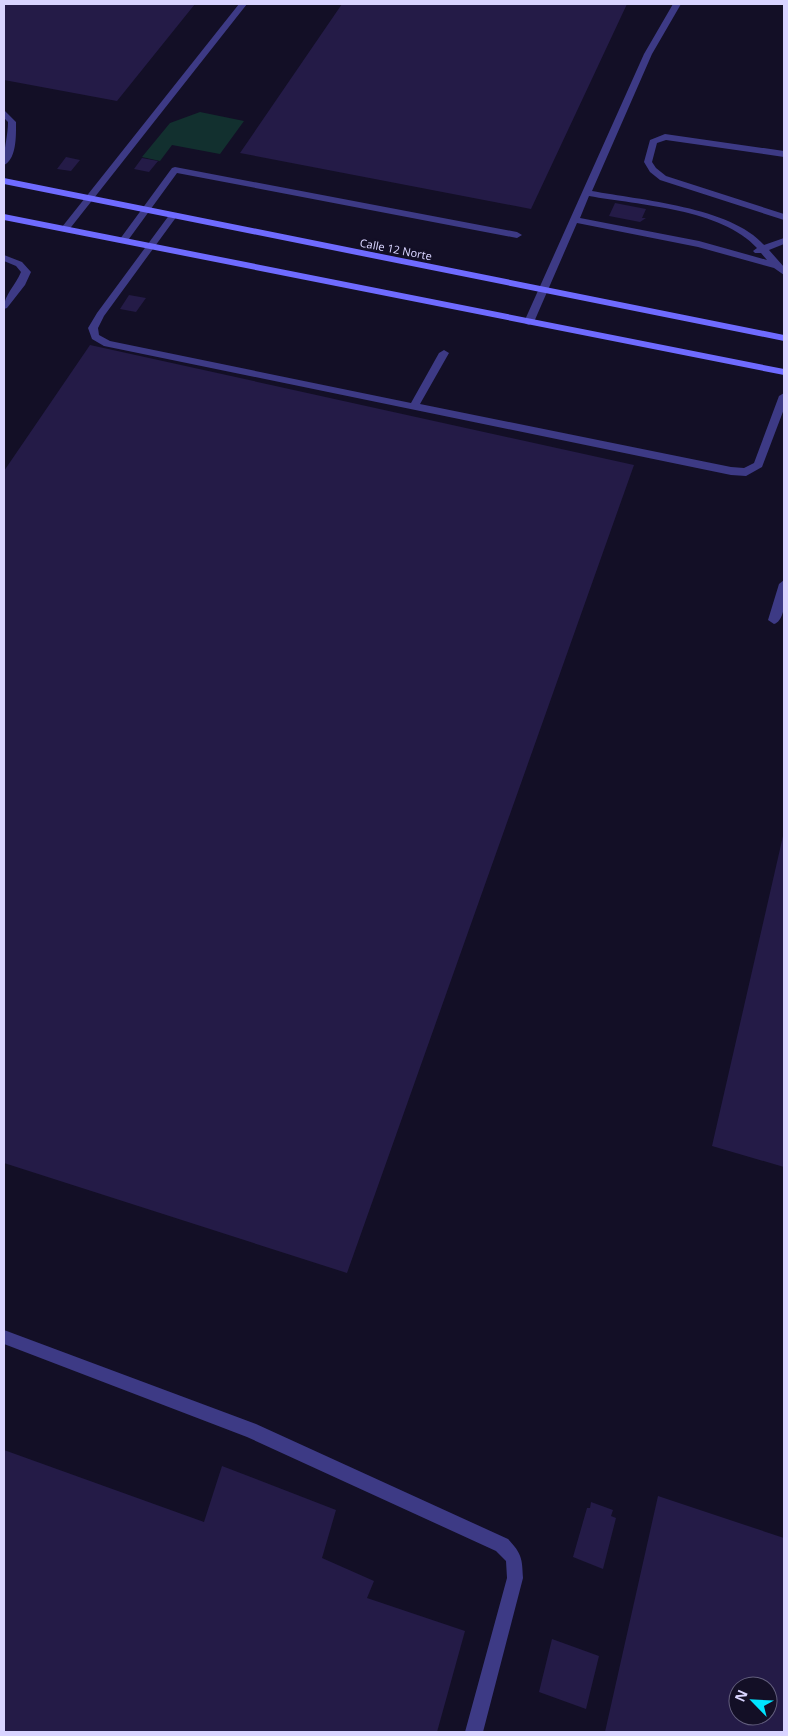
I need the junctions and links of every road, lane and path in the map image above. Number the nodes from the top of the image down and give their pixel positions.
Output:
1 (243, 4) edge
2 (677, 4) edge
3 (4, 113) edge
4 (8, 141) edge
5 (784, 154) edge
6 (4, 162) edge
7 (4, 181) edge
8 (588, 193) junction
9 (90, 198) junction
10 (146, 210) junction
11 (173, 216) junction
12 (4, 217) edge
13 (784, 217) edge
14 (576, 220) junction
15 (65, 230) junction
16 (517, 235) dead end
17 (122, 241) junction
18 (784, 241) edge
19 (149, 247) junction
20 (766, 250) junction
21 (739, 255) junction
22 (4, 258) edge
23 (781, 269) edge
24 (544, 290) junction
25 (4, 306) edge
26 (529, 322) junction
27 (784, 338) edge
28 (444, 353) dead end
29 (784, 372) edge
30 (784, 396) edge
31 (414, 407) junction
32 (784, 584) edge
33 (774, 620) dead end
34 (4, 1337) edge
35 (474, 1732) edge

1 - 9 lane
2 - 8 lane
3 - 4 lane
4 - 6 lane
5 - 13 lane
7 - 9 main road, Calle 12 Norte
8 - 14 lane
8 - 20 lane
9 - 10 main road, Calle 12 Norte
9 - 15 lane
10 - 11 main road, Calle 12 Norte
10 - 16 lane
10 - 17 lane
11 - 19 lane
11 - 24 main road, Calle 12 Norte
12 - 15 main road
14 - 21 lane
14 - 24 lane
15 - 17 main road
17 - 19 main road
18 - 20 lane
19 - 26 main road
19 - 31 lane
20 - 21 lane
20 - 23 lane
21 - 23 lane
22 - 25 lane
24 - 26 lane
24 - 27 main road, Calle 12 Norte
26 - 29 main road
28 - 31 lane
30 - 31 lane
32 - 33 lane
34 - 35 lane

